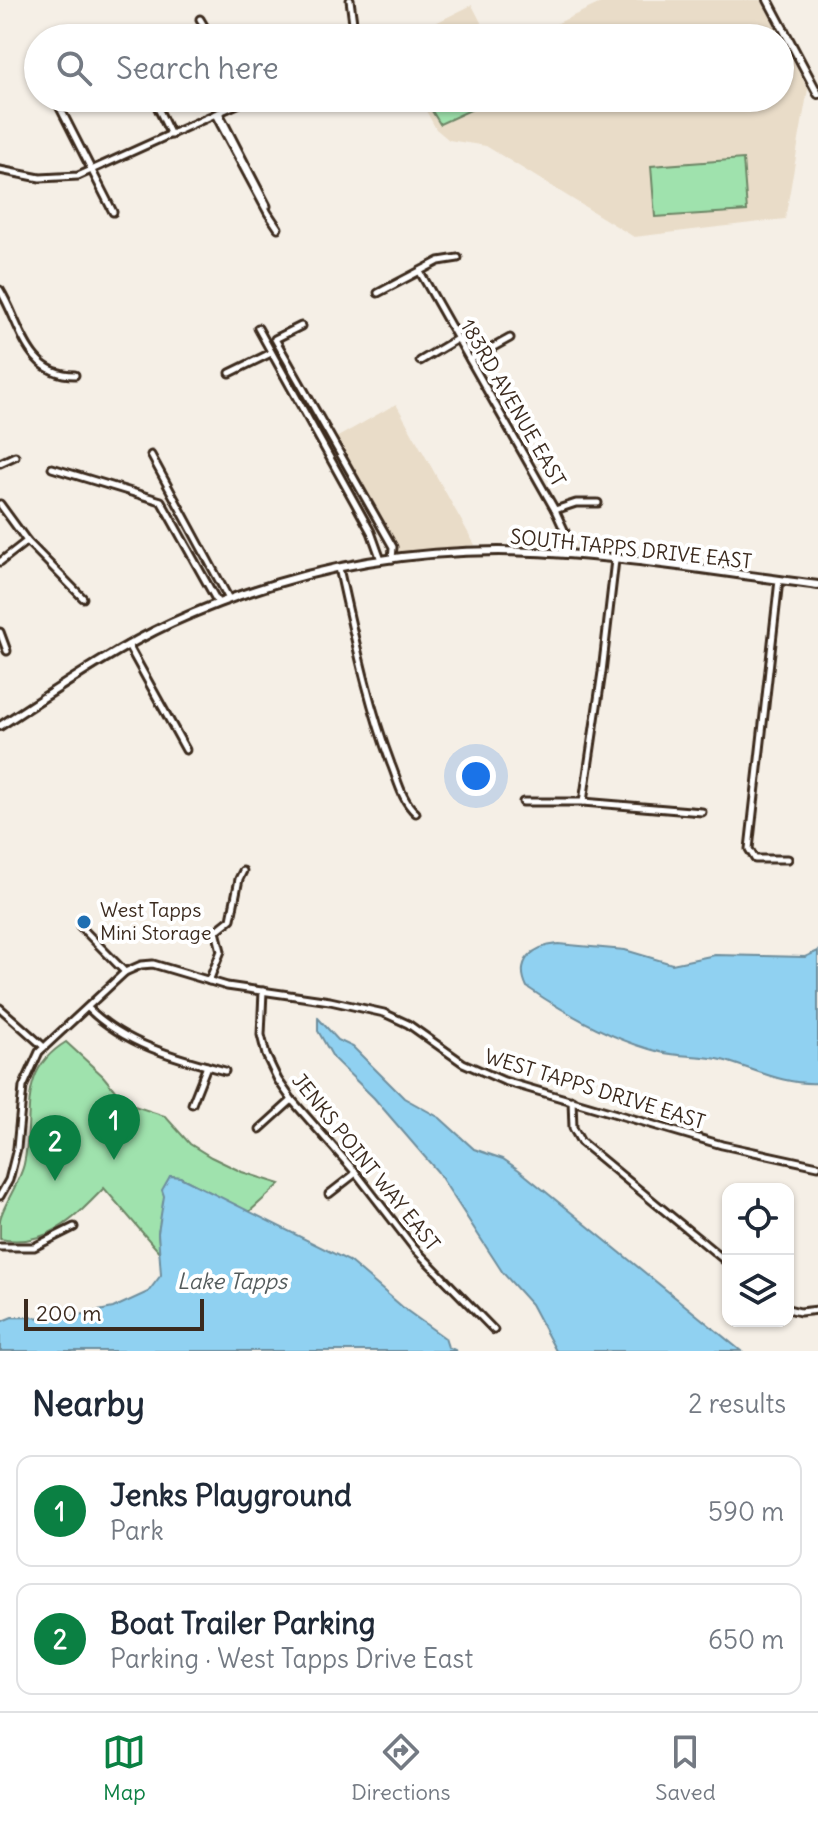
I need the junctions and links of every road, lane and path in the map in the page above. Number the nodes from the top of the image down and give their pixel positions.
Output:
1 (350, 0) edge
2 (768, 0) edge
3 (200, 19) dead end
4 (203, 24) edge
5 (353, 24) edge
6 (781, 24) edge
7 (794, 49) edge
8 (818, 94) edge
9 (62, 112) edge
10 (160, 112) edge
11 (221, 112) edge
12 (217, 114) junction
13 (171, 135) junction
14 (0, 170) edge
15 (92, 171) junction
16 (113, 212) dead end
17 (458, 258) dead end
18 (420, 272) junction
19 (0, 290) edge
20 (378, 293) dead end
21 (301, 326) dead end
22 (258, 328) dead end
23 (510, 338) dead end
24 (457, 339) junction
25 (271, 353) junction
26 (470, 360) junction
27 (420, 361) dead end
28 (230, 373) dead end
29 (75, 375) dead end
30 (151, 455) dead end
31 (15, 456) dead end
32 (0, 463) edge
33 (52, 468) dead end
34 (598, 503) dead end
35 (0, 504) edge
36 (555, 510) junction
37 (27, 541) junction
38 (566, 554) junction
39 (392, 559) junction
40 (381, 560) junction
41 (615, 560) junction
42 (0, 562) edge
43 (339, 568) junction
44 (779, 580) junction
45 (818, 585) edge
46 (83, 598) dead end
47 (229, 599) junction
48 (218, 603) junction
49 (0, 632) edge
50 (128, 645) junction
51 (7, 651) dead end
52 (0, 726) edge
53 (186, 750) dead end
54 (523, 802) dead end
55 (583, 802) junction
56 (702, 812) dead end
57 (416, 813) dead end
58 (788, 859) dead end
59 (243, 871) dead end
60 (80, 926) dead end
61 (125, 972) junction
62 (209, 981) junction
63 (263, 991) junction
64 (0, 1008) edge
65 (88, 1008) junction
66 (44, 1047) junction
67 (207, 1066) junction
68 (225, 1071) dead end
69 (292, 1100) junction
70 (572, 1100) junction
71 (192, 1104) dead end
72 (260, 1129) dead end
73 (818, 1166) edge
74 (356, 1173) junction
75 (1, 1194) edge
76 (329, 1194) dead end
77 (74, 1227) dead end
78 (0, 1247) edge
79 (722, 1258) edge
80 (794, 1310) edge
81 (818, 1310) edge
82 (494, 1330) dead end

1 - 5 street
2 - 6 street
3 - 4 street
7 - 8 street
9 - 15 street
10 - 13 street
11 - 12 street
12 - 12 street
12 - 13 street
13 - 15 street
14 - 15 street
15 - 16 street
17 - 18 street
18 - 20 street
18 - 24 street, 183RD AVENUE EAST
19 - 29 street
21 - 39 street
22 - 25 street
23 - 26 street
24 - 26 street, 183RD AVENUE EAST
24 - 27 street
25 - 28 street
25 - 40 street
26 - 36 street, 183RD AVENUE EAST
30 - 47 street
31 - 32 street
33 - 48 street
34 - 36 street
35 - 37 street
36 - 38 street, 183RD AVENUE EAST
37 - 42 street
37 - 46 street
38 - 39 street, SOUTH TAPPS DRIVE EAST
38 - 41 street, SOUTH TAPPS DRIVE EAST
39 - 40 street, SOUTH TAPPS DRIVE EAST
40 - 43 street, SOUTH TAPPS DRIVE EAST
41 - 44 street, SOUTH TAPPS DRIVE EAST
41 - 55 street
43 - 47 street, SOUTH TAPPS DRIVE EAST
43 - 57 street
44 - 45 street, SOUTH TAPPS DRIVE EAST
44 - 58 street
47 - 48 street, SOUTH TAPPS DRIVE EAST
48 - 50 street, SOUTH TAPPS DRIVE EAST
49 - 51 street
50 - 52 street, SOUTH TAPPS DRIVE EAST
50 - 53 street
54 - 55 street
55 - 56 street
59 - 62 street
60 - 61 street
61 - 62 street, WEST TAPPS DRIVE EAST
61 - 65 street
62 - 63 street, WEST TAPPS DRIVE EAST
63 - 69 street, JENKS POINT WAY EAST
63 - 70 street, WEST TAPPS DRIVE EAST
64 - 66 street
65 - 66 street
65 - 67 street
66 - 75 street
67 - 68 street
67 - 71 street
69 - 72 street
69 - 74 street, JENKS POINT WAY EAST
70 - 73 street, WEST TAPPS DRIVE EAST
70 - 79 street
74 - 76 street
74 - 82 street, JENKS POINT WAY EAST
77 - 78 street
80 - 81 street

